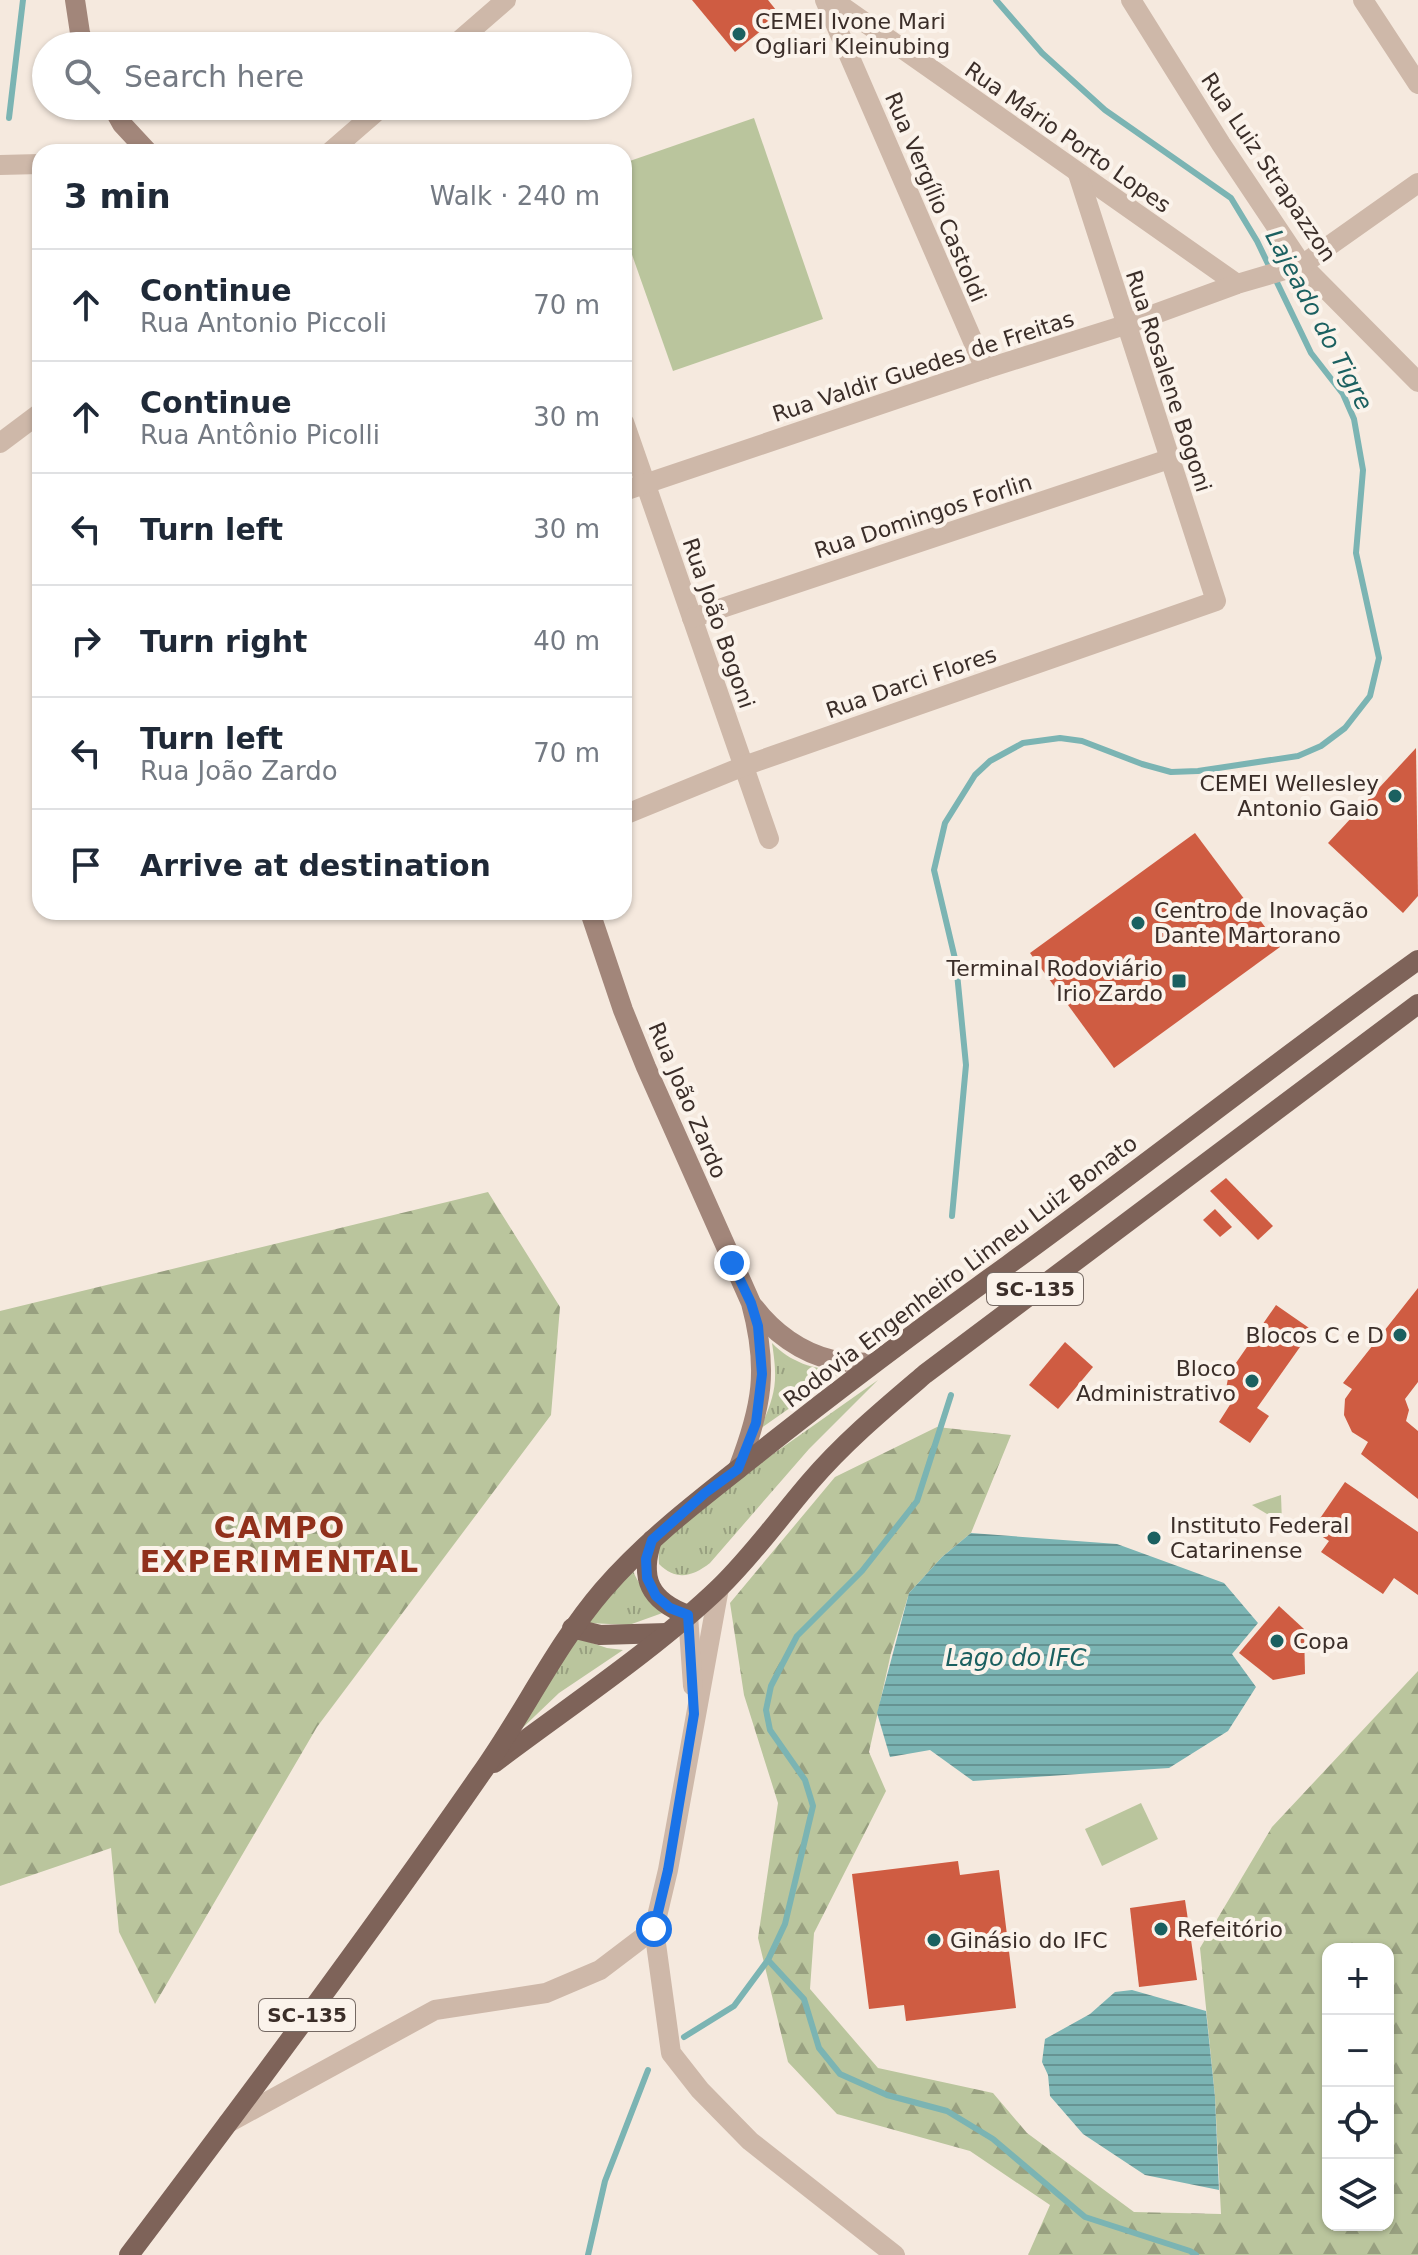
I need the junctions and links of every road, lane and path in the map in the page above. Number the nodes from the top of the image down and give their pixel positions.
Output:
1 (75, 0) edge
2 (506, 0) edge
3 (825, 0) edge
4 (833, 0) edge
5 (1131, 0) edge
6 (1363, 0) edge
7 (80, 32) edge
8 (469, 32) edge
9 (1418, 84) edge
10 (120, 120) edge
11 (367, 120) edge
12 (136, 144) edge
13 (339, 144) edge
14 (32, 164) edge
15 (0, 165) edge
16 (1078, 174) junction
17 (1418, 183) edge
18 (1294, 268) junction
19 (1244, 283) junction
20 (1125, 325) junction
21 (985, 369) junction
22 (1418, 382) edge
23 (32, 418) edge
24 (2, 436) edge
25 (632, 445) edge
26 (1169, 459) junction
27 (645, 483) junction
28 (632, 488) edge
29 (1216, 601) joint
30 (692, 618) junction
31 (744, 766) junction
32 (632, 812) edge
33 (769, 839) dead end
34 (593, 920) edge
35 (1418, 960) edge
36 (1418, 1004) edge
37 (751, 1303) junction
38 (872, 1363) junction
39 (738, 1469) junction
40 (652, 1540) junction
41 (719, 1588) junction
42 (688, 1615) junction
43 (572, 1628) junction
44 (667, 1633) junction
45 (694, 1714) junction
46 (482, 1773) junction
47 (654, 1929) junction
48 (228, 2123) junction
49 (129, 2255) edge
50 (895, 2255) edge

1 - 7 main road
2 - 8 street
3 - 21 street, Rua Vergílio Castoldi
4 - 16 street, Rua Mário Porto Lopes
5 - 18 street, Rua Luiz Strapazzon
6 - 9 street
10 - 12 main road
11 - 13 street
14 - 15 street
16 - 19 street, Rua Mário Porto Lopes
16 - 20 street, Rua Rosalene Bogoni
17 - 18 street, Rua Valdir Guedes de Freitas
18 - 19 street, Rua Valdir Guedes de Freitas
18 - 22 street, Rua Luiz Strapazzon
19 - 20 street, Rua Valdir Guedes de Freitas
20 - 21 street, Rua Valdir Guedes de Freitas
20 - 26 street, Rua Rosalene Bogoni
21 - 27 street, Rua Valdir Guedes de Freitas
23 - 24 street
25 - 27 street, Rua João Bogoni
26 - 29 street, Rua Rosalene Bogoni
26 - 30 street, Rua Domingos Forlin
27 - 28 street, Rua Valdir Guedes de Freitas
27 - 30 street, Rua João Bogoni
29 - 31 street, Rua Darci Flores
30 - 31 street, Rua João Bogoni
31 - 32 street, Rua Darci Flores
31 - 33 street, Rua João Bogoni
34 - 37 main road, Rua João Zardo
35 - 38 main road, Rodovia Engenheiro Linneu Luiz Bonato / SC-135
36 - 41 main road, Rodovia Engenheiro Linneu Luiz Bonato / SC-135
37 - 38 main road, Rua João Zardo
37 - 39 main road, Rua João Zardo
38 - 39 main road, Rodovia Engenheiro Linneu Luiz Bonato / SC-135
39 - 40 main road, Rodovia Engenheiro Linneu Luiz Bonato / SC-135
40 - 42 main road
40 - 43 main road, Rodovia Engenheiro Linneu Luiz Bonato / SC-135
41 - 42 main road, Rodovia Engenheiro Linneu Luiz Bonato / SC-135
41 - 45 street
42 - 44 main road, Rodovia Engenheiro Linneu Luiz Bonato / SC-135
42 - 45 street
43 - 44 main road
43 - 46 main road, Rodovia Engenheiro Linneu Luiz Bonato / SC-135
44 - 46 main road, Rodovia Engenheiro Linneu Luiz Bonato / SC-135
45 - 47 street
46 - 48 main road, Rodovia Engenheiro Linneu Luiz Bonato / SC-135
47 - 48 street
47 - 50 street
48 - 49 main road, Rodovia Engenheiro Linneu Luiz Bonato / SC-135

